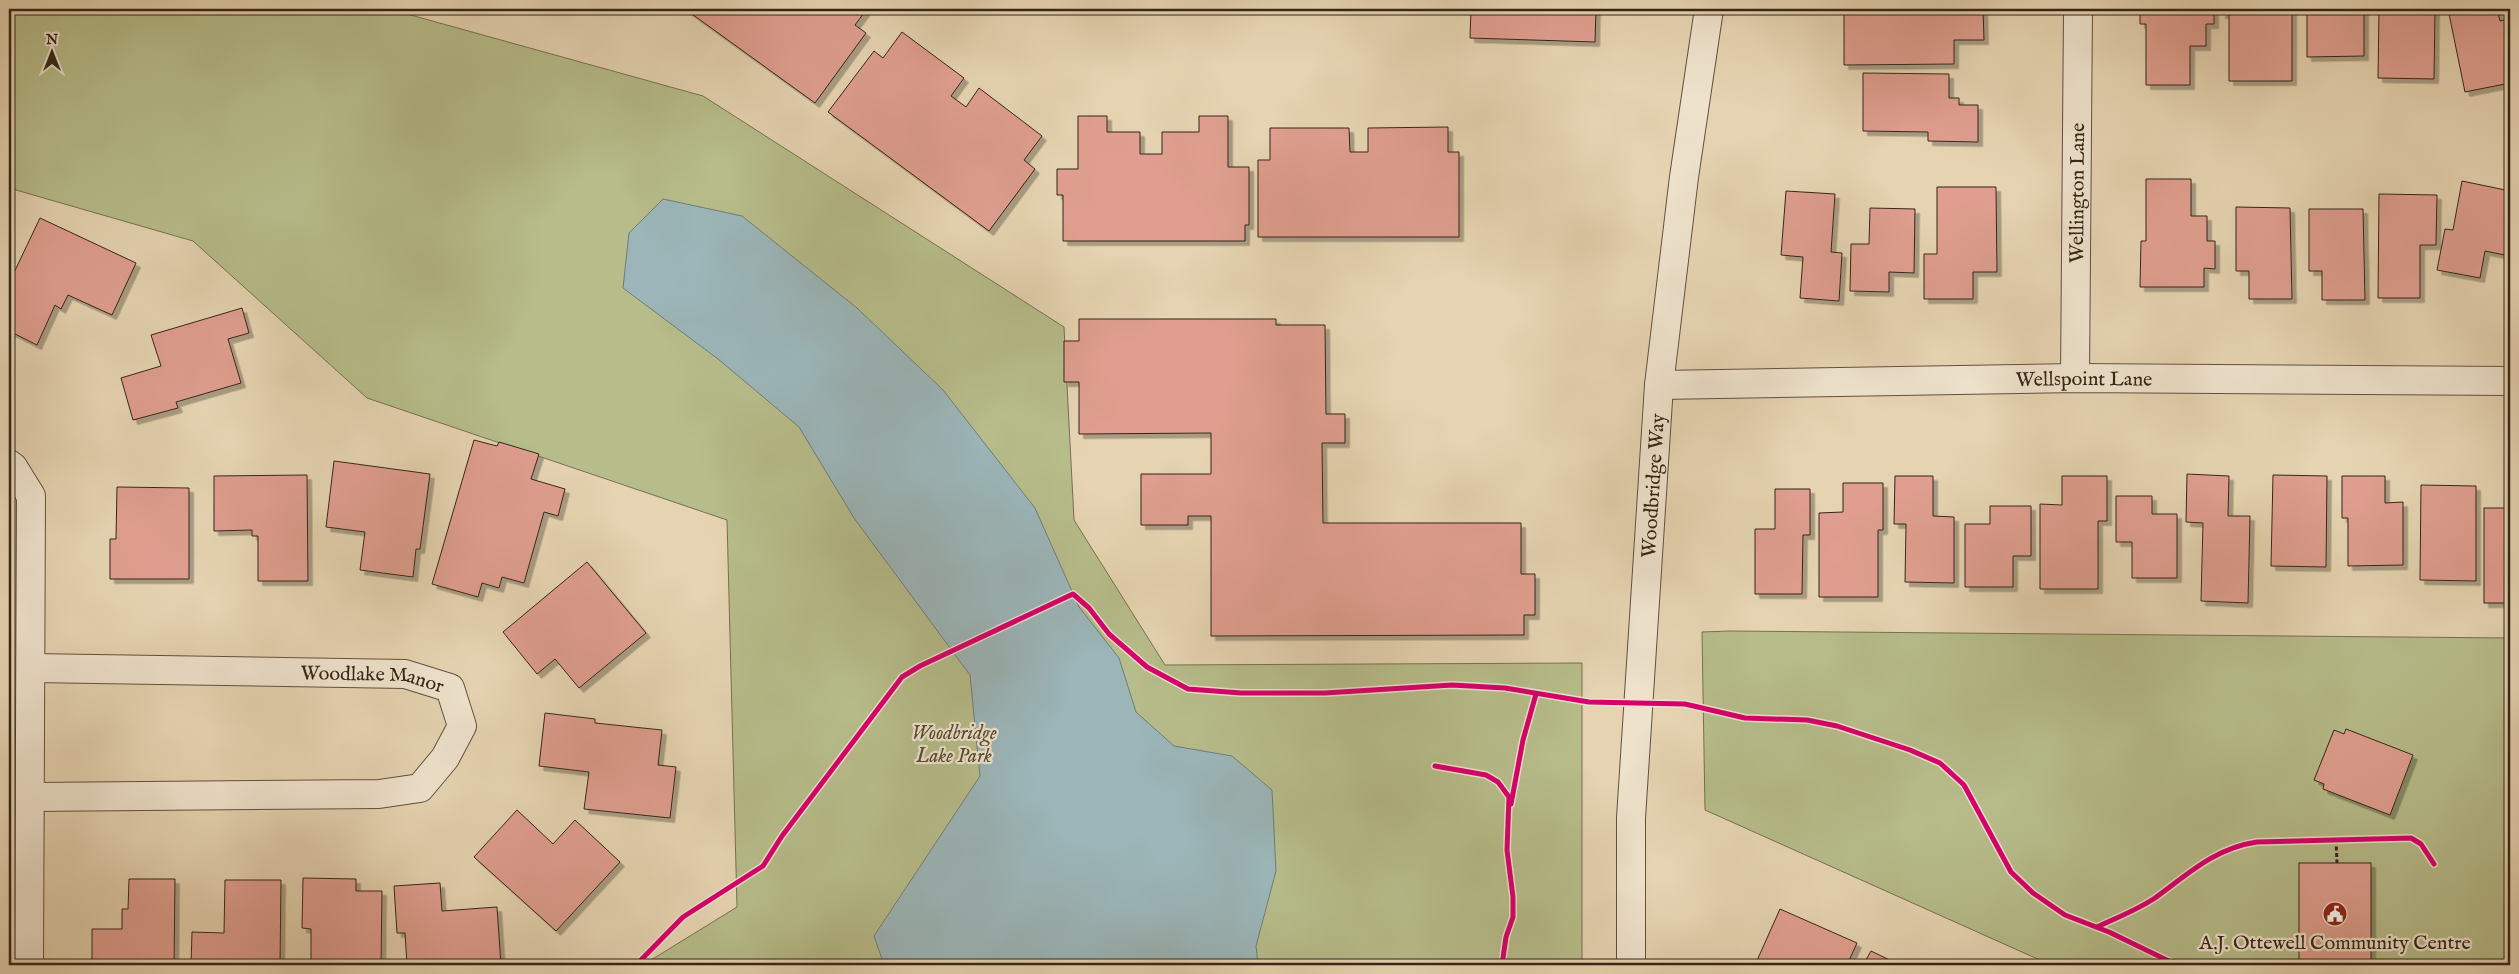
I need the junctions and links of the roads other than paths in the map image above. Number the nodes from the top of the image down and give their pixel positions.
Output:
1 (1709, 9) edge
2 (2078, 9) edge
3 (2075, 378) junction
4 (2510, 381) edge
5 (1658, 385) junction
6 (9, 464) edge
7 (31, 668) junction
8 (31, 797) junction
9 (29, 965) edge
10 (1631, 965) edge

1 - 5 street, Woodbridge Way
2 - 3 street, Wellington Lane
3 - 4 street, Wellspoint Lane
3 - 5 street, Wellspoint Lane
5 - 10 street, Woodbridge Way
6 - 7 street
7 - 8 street
7 - 8 street, Woodlake Manor
8 - 9 street

